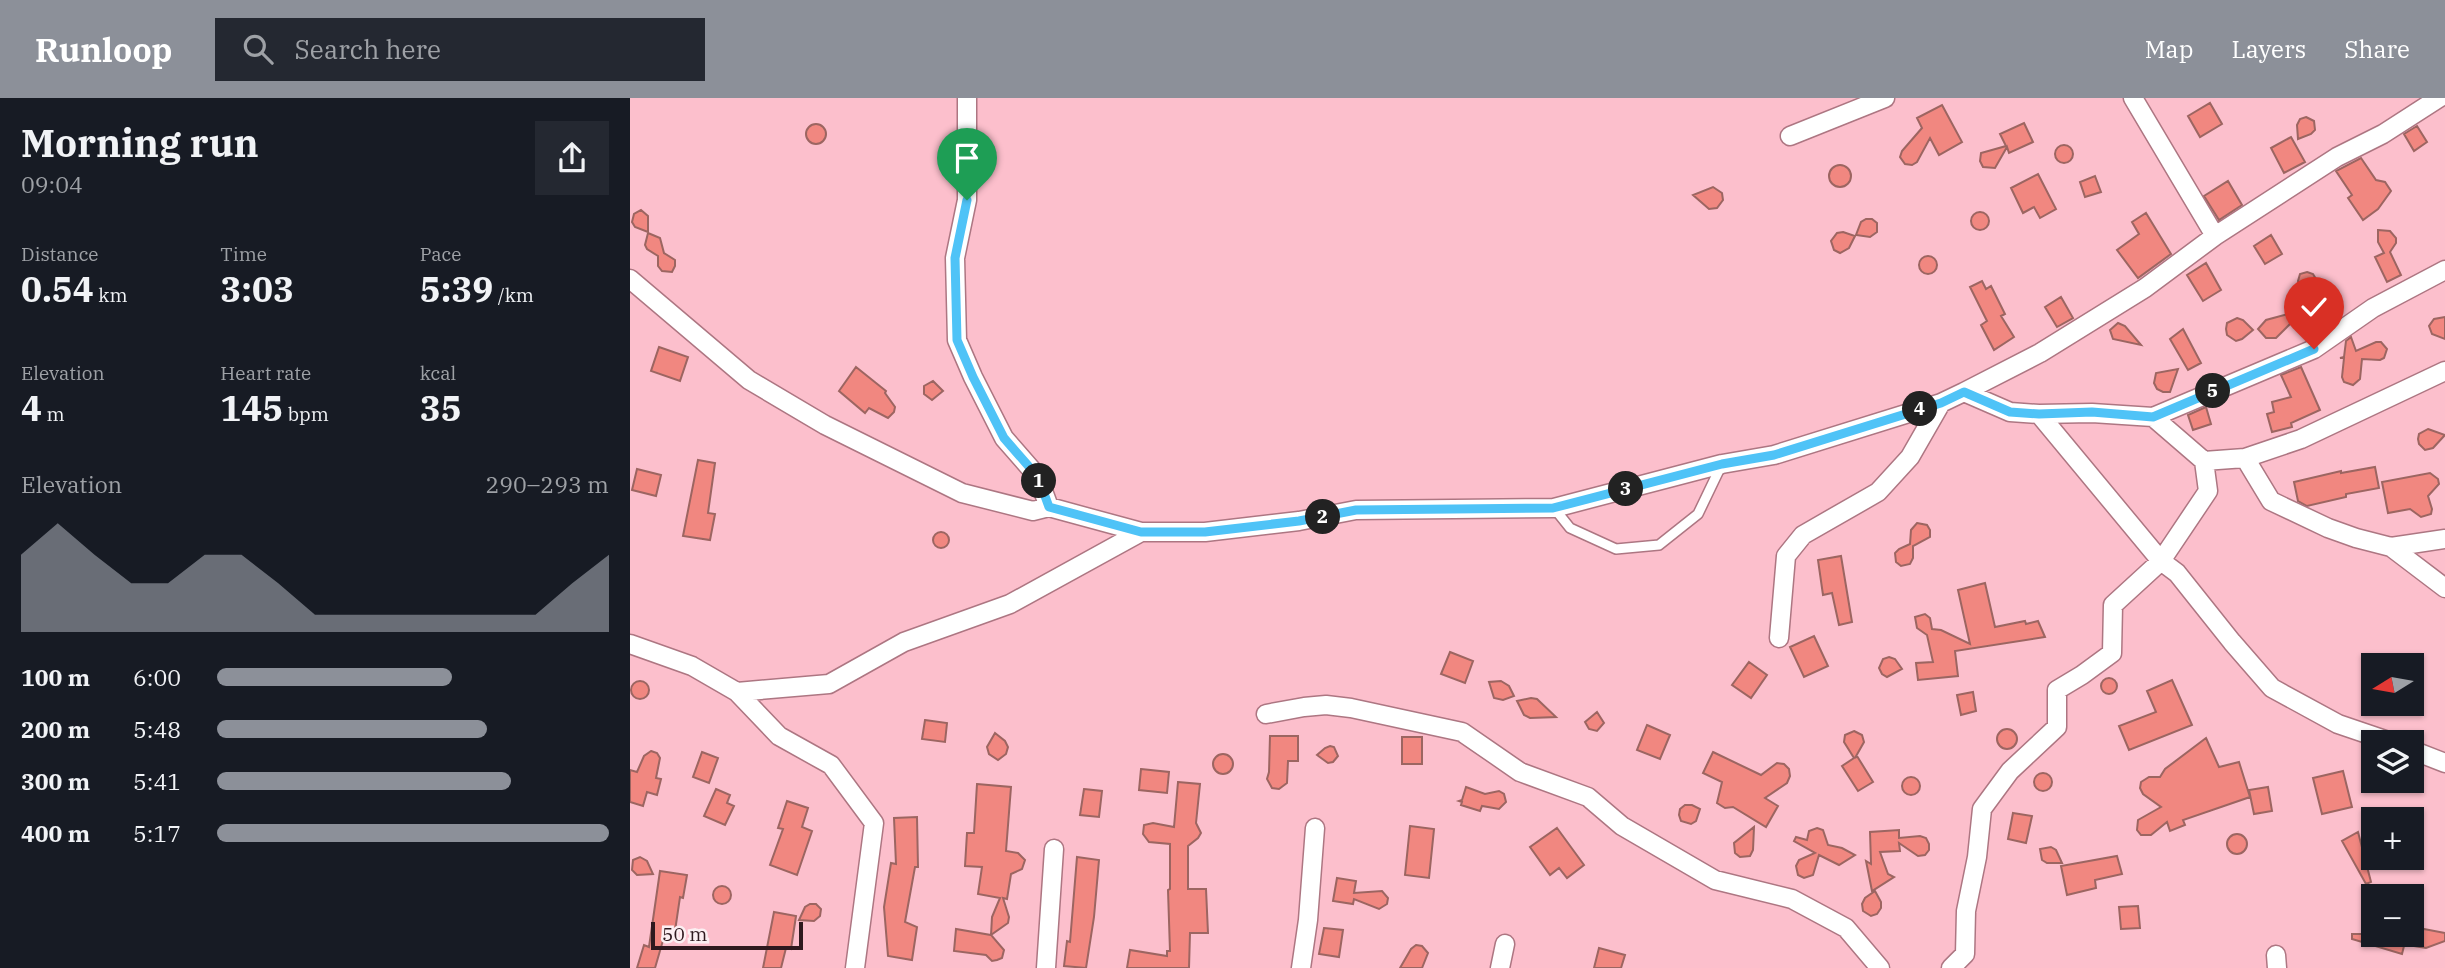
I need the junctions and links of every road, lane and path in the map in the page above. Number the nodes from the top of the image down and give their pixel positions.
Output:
1 (959, 98) edge
2 (967, 98) edge
3 (1885, 98) edge
4 (2133, 98) edge
5 (2439, 98) edge
6 (966, 118) junction
7 (1790, 136) dead end
8 (2215, 236) junction
9 (2445, 270) edge
10 (630, 279) edge
11 (2445, 371) edge
12 (1964, 392) junction
13 (1941, 403) junction
14 (2039, 414) junction
15 (2153, 417) junction
16 (2245, 458) junction
17 (2204, 461) junction
18 (1722, 464) junction
19 (1049, 507) junction
20 (1553, 508) junction
21 (1141, 532) junction
22 (2445, 539) edge
23 (2391, 547) junction
24 (2161, 561) junction
25 (2445, 589) edge
26 (1779, 638) dead end
27 (630, 644) edge
28 (737, 692) junction
29 (1266, 714) dead end
30 (2361, 732) edge
31 (2424, 754) edge
32 (2445, 762) edge
33 (1315, 828) dead end
34 (1054, 849) dead end
35 (1505, 944) dead end
36 (855, 968) edge
37 (1046, 968) edge
38 (1301, 968) edge
39 (1500, 968) edge
40 (1880, 968) edge
41 (1951, 968) edge

1 - 6 street
2 - 6 street
3 - 7 street
4 - 8 street
5 - 8 street
6 - 19 street
8 - 12 street
9 - 15 street
10 - 19 street
11 - 16 street
12 - 13 street
12 - 14 street
13 - 18 street
13 - 26 street
14 - 15 street
14 - 24 street
15 - 17 street
16 - 17 street
16 - 23 street
17 - 24 street
18 - 20 street
18 - 20 lane
19 - 21 street
20 - 21 street
21 - 28 street
22 - 23 street
23 - 25 street
24 - 30 street
24 - 41 street
27 - 28 street
28 - 36 street
29 - 40 street
31 - 32 street
33 - 38 street
34 - 37 street
35 - 39 street

